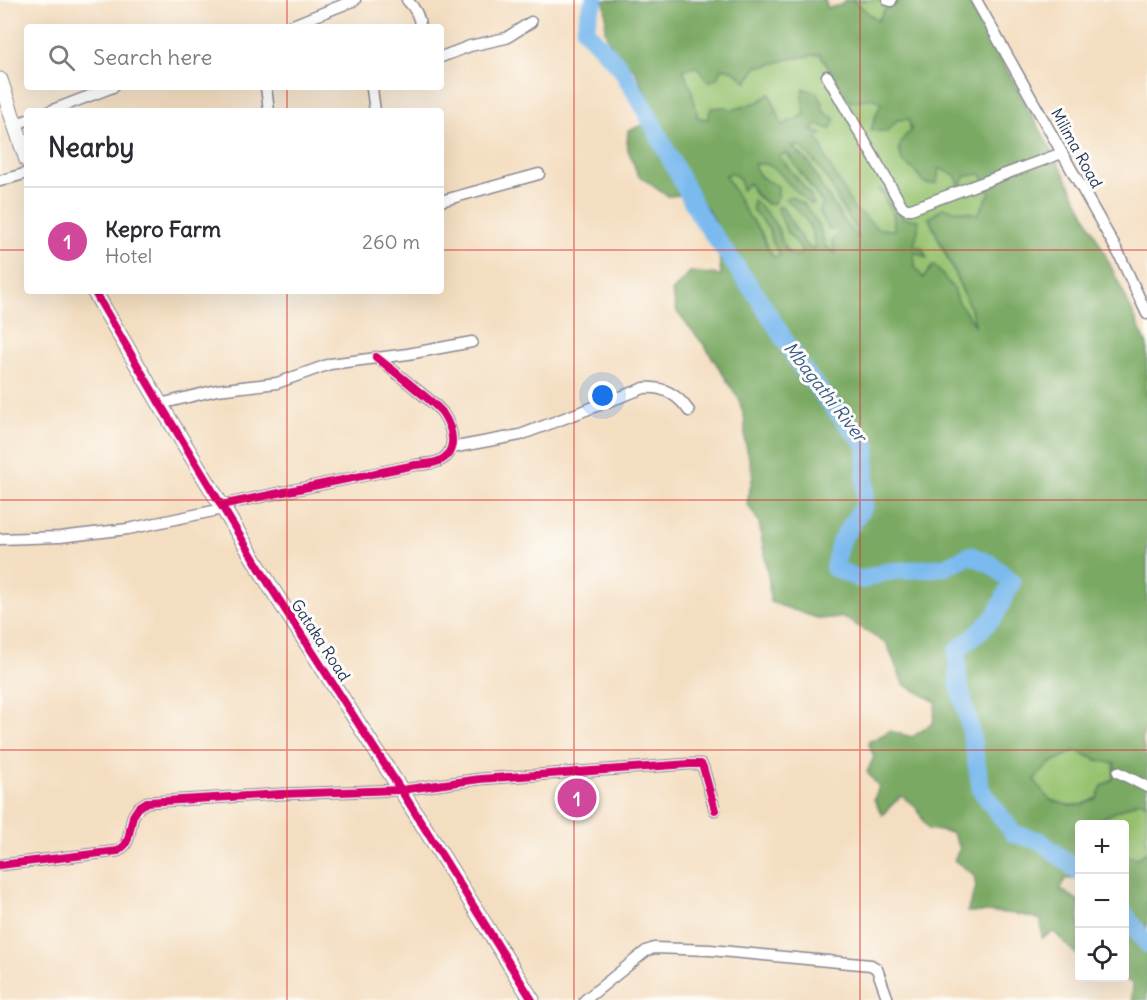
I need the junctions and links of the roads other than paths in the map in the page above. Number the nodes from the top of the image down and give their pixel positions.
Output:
1 (355, 0) edge
2 (407, 0) edge
3 (976, 0) edge
4 (531, 22) dead end
5 (295, 24) edge
6 (420, 24) edge
7 (444, 56) edge
8 (827, 76) dead end
9 (0, 80) edge
10 (105, 90) edge
11 (266, 90) edge
12 (372, 90) edge
13 (58, 108) edge
14 (269, 108) edge
15 (375, 108) edge
16 (21, 122) edge
17 (24, 141) edge
18 (1062, 153) junction
19 (24, 174) edge
20 (539, 174) dead end
21 (0, 181) edge
22 (444, 200) edge
23 (96, 294) edge
24 (1147, 314) edge
25 (472, 342) dead end
26 (376, 357) junction
27 (160, 404) junction
28 (689, 411) dead end
29 (451, 448) junction
30 (222, 507) junction
31 (0, 540) edge
32 (1118, 772) dead end
33 (1147, 787) edge
34 (401, 790) junction
35 (715, 810) dead end
36 (0, 865) edge
37 (532, 1000) edge
38 (585, 1000) edge
39 (888, 1000) edge

1 - 5 street
2 - 6 street
3 - 18 street, Milima Road
4 - 7 street
8 - 18 street
9 - 16 street
10 - 13 street
11 - 14 street
12 - 15 street
16 - 17 street
18 - 24 street, Milima Road
19 - 21 street
20 - 22 street
23 - 27 street, Gataka Road
25 - 26 street
26 - 27 street
26 - 29 street
27 - 30 street, Gataka Road
28 - 29 street
29 - 30 street
30 - 31 street
30 - 34 street, Gataka Road
32 - 33 street
34 - 35 street
34 - 36 street
34 - 37 street, Gataka Road
38 - 39 street

